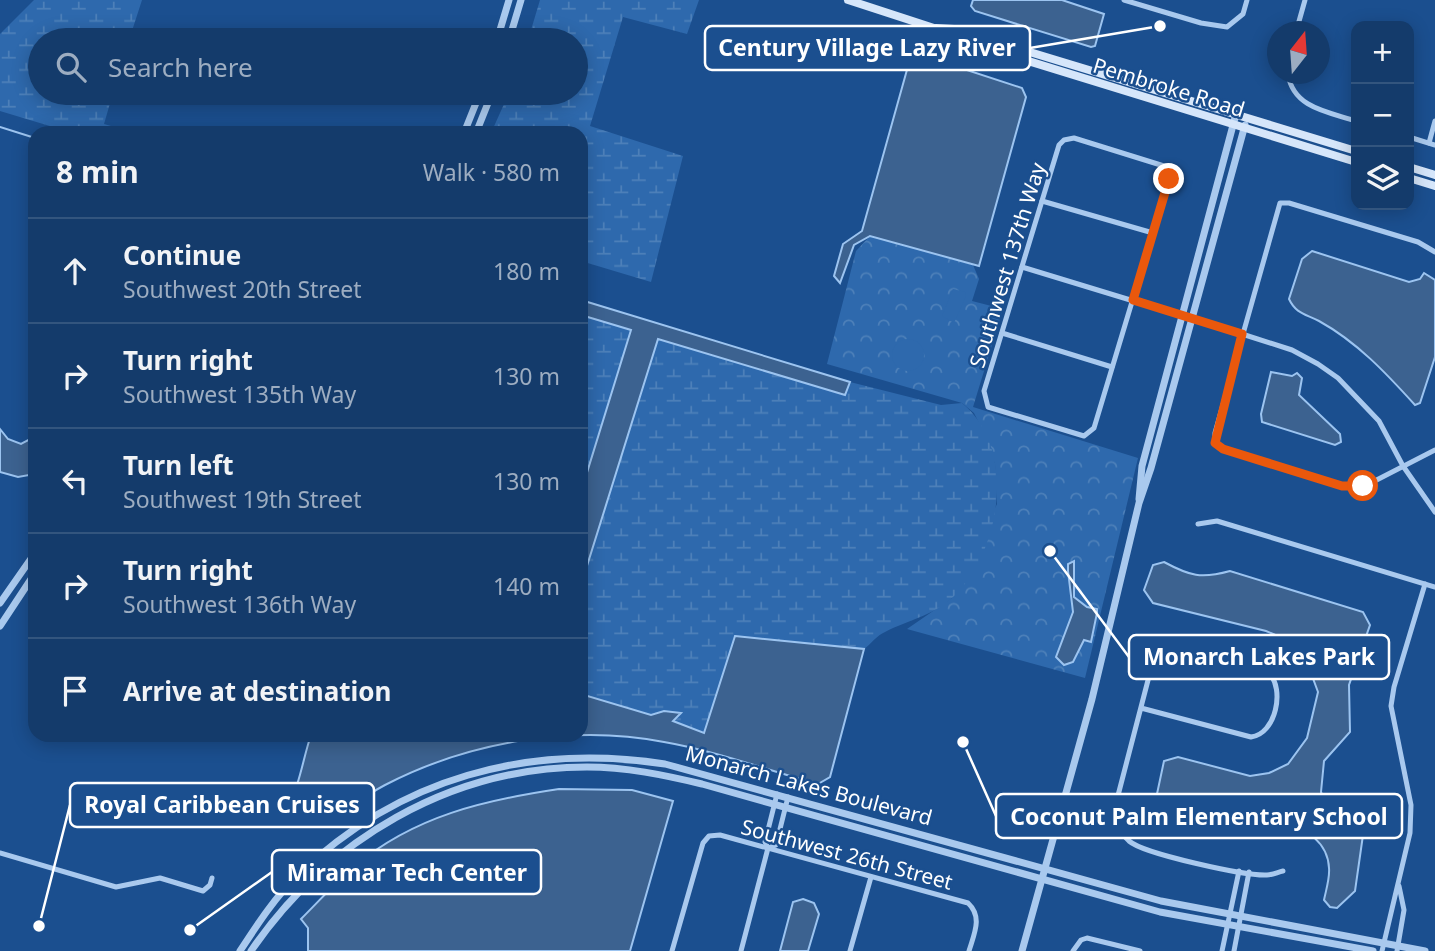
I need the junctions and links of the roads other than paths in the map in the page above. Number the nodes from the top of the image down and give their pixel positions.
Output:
1 (509, 0) edge
2 (521, 0) edge
3 (848, 0) edge
4 (1124, 0) edge
5 (1247, 0) edge
6 (1305, 0) edge
7 (1299, 21) edge
8 (500, 28) edge
9 (513, 28) edge
10 (934, 28) junction
11 (1290, 84) edge
12 (475, 105) edge
13 (487, 105) edge
14 (1236, 114) junction
15 (1247, 118) junction
16 (1351, 119) edge
17 (1435, 121) edge
18 (1233, 125) junction
19 (467, 126) edge
20 (479, 126) edge
21 (1245, 128) junction
22 (1414, 139) edge
23 (1432, 144) edge
24 (1351, 149) edge
25 (1351, 160) edge
26 (1414, 169) edge
27 (1435, 175) edge
28 (1414, 180) edge
29 (1435, 186) edge
30 (1042, 201) junction
31 (1153, 233) junction
32 (1435, 252) edge
33 (1022, 267) junction
34 (1133, 300) junction
35 (1183, 316) junction
36 (1193, 319) junction
37 (1002, 333) junction
38 (1242, 334) junction
39 (1112, 367) junction
40 (1435, 450) edge
41 (1403, 466) junction
42 (1139, 503) junction
43 (1435, 512) edge
44 (1198, 524) dead end
45 (28, 563) edge
46 (28, 584) edge
47 (1425, 584) junction
48 (1435, 587) edge
49 (0, 603) edge
50 (0, 626) edge
51 (1141, 708) junction
52 (649, 772) junction
53 (717, 777) junction
54 (777, 794) junction
55 (788, 797) junction
56 (774, 805) junction
57 (786, 808) junction
58 (767, 834) junction
59 (778, 837) junction
60 (768, 848) junction
61 (0, 853) edge
62 (1044, 869) junction
63 (1238, 871) junction
64 (1283, 871) dead end
65 (1250, 872) junction
66 (871, 877) junction
67 (212, 878) dead end
68 (1042, 879) junction
69 (1398, 883) junction
70 (1230, 914) junction
71 (1241, 916) junction
72 (1228, 924) junction
73 (1239, 926) junction
74 (1383, 947) edge
75 (1398, 948) edge
76 (240, 951) edge
77 (251, 951) edge
78 (672, 951) edge
79 (741, 951) edge
80 (850, 951) edge
81 (969, 951) edge
82 (1022, 951) edge
83 (1073, 951) edge
84 (1140, 951) edge
85 (1222, 951) edge
86 (1234, 951) edge
87 (1373, 951) edge
88 (1425, 951) edge

1 - 8 street
2 - 9 street
3 - 10 main road, Pembroke Road
4 - 5 street
6 - 7 street
10 - 14 main road, Pembroke Road
10 - 18 main road, Pembroke Road
11 - 16 street
12 - 19 street
13 - 20 street
14 - 15 main road, Pembroke Road
14 - 18 street
15 - 21 street
15 - 24 main road, Pembroke Road
17 - 23 street
18 - 21 main road, Pembroke Road
18 - 35 street
21 - 25 main road, Pembroke Road
21 - 36 street
22 - 23 street
26 - 27 main road
28 - 29 main road
30 - 31 street
30 - 31 street, Southwest 137th Way
30 - 33 street, Southwest 137th Way
31 - 34 street
32 - 38 street
33 - 34 street
33 - 37 street, Southwest 137th Way
34 - 35 street
34 - 39 street
35 - 36 street
35 - 42 street
36 - 38 street
36 - 42 street
37 - 39 street
37 - 39 street, Southwest 137th Way
38 - 41 street
38 - 41 street
40 - 41 street
41 - 43 street
42 - 62 street
44 - 47 street
45 - 49 street
46 - 50 street
47 - 48 street
47 - 69 street
51 - 51 street
51 - 63 street
52 - 53 street
52 - 56 street, Monarch Lakes Boulevard
52 - 77 street, Monarch Lakes Boulevard
53 - 54 street, Monarch Lakes Boulevard
53 - 76 street, Monarch Lakes Boulevard
54 - 55 street, Monarch Lakes Boulevard
54 - 56 street
55 - 57 street
55 - 62 street, Monarch Lakes Boulevard
56 - 57 street, Monarch Lakes Boulevard
56 - 58 street
57 - 59 street
57 - 68 street, Monarch Lakes Boulevard
58 - 59 street
58 - 60 street
59 - 60 street
60 - 66 street, Southwest 26th Street
60 - 78 street, Southwest 26th Street
60 - 79 street
61 - 67 street
62 - 68 street
62 - 70 street, Monarch Lakes Boulevard
63 - 65 street
63 - 70 street
64 - 65 street
65 - 71 street
66 - 80 street
66 - 81 street, Southwest 26th Street
68 - 72 street, Monarch Lakes Boulevard
68 - 82 street
69 - 74 street
69 - 75 street
70 - 71 street, Monarch Lakes Boulevard
70 - 72 street
71 - 73 street
71 - 74 street, Monarch Lakes Boulevard
72 - 73 street, Monarch Lakes Boulevard
72 - 85 street
73 - 86 street
73 - 87 street, Monarch Lakes Boulevard
74 - 75 street, Monarch Lakes Boulevard
75 - 88 street, Monarch Lakes Boulevard
83 - 84 street

